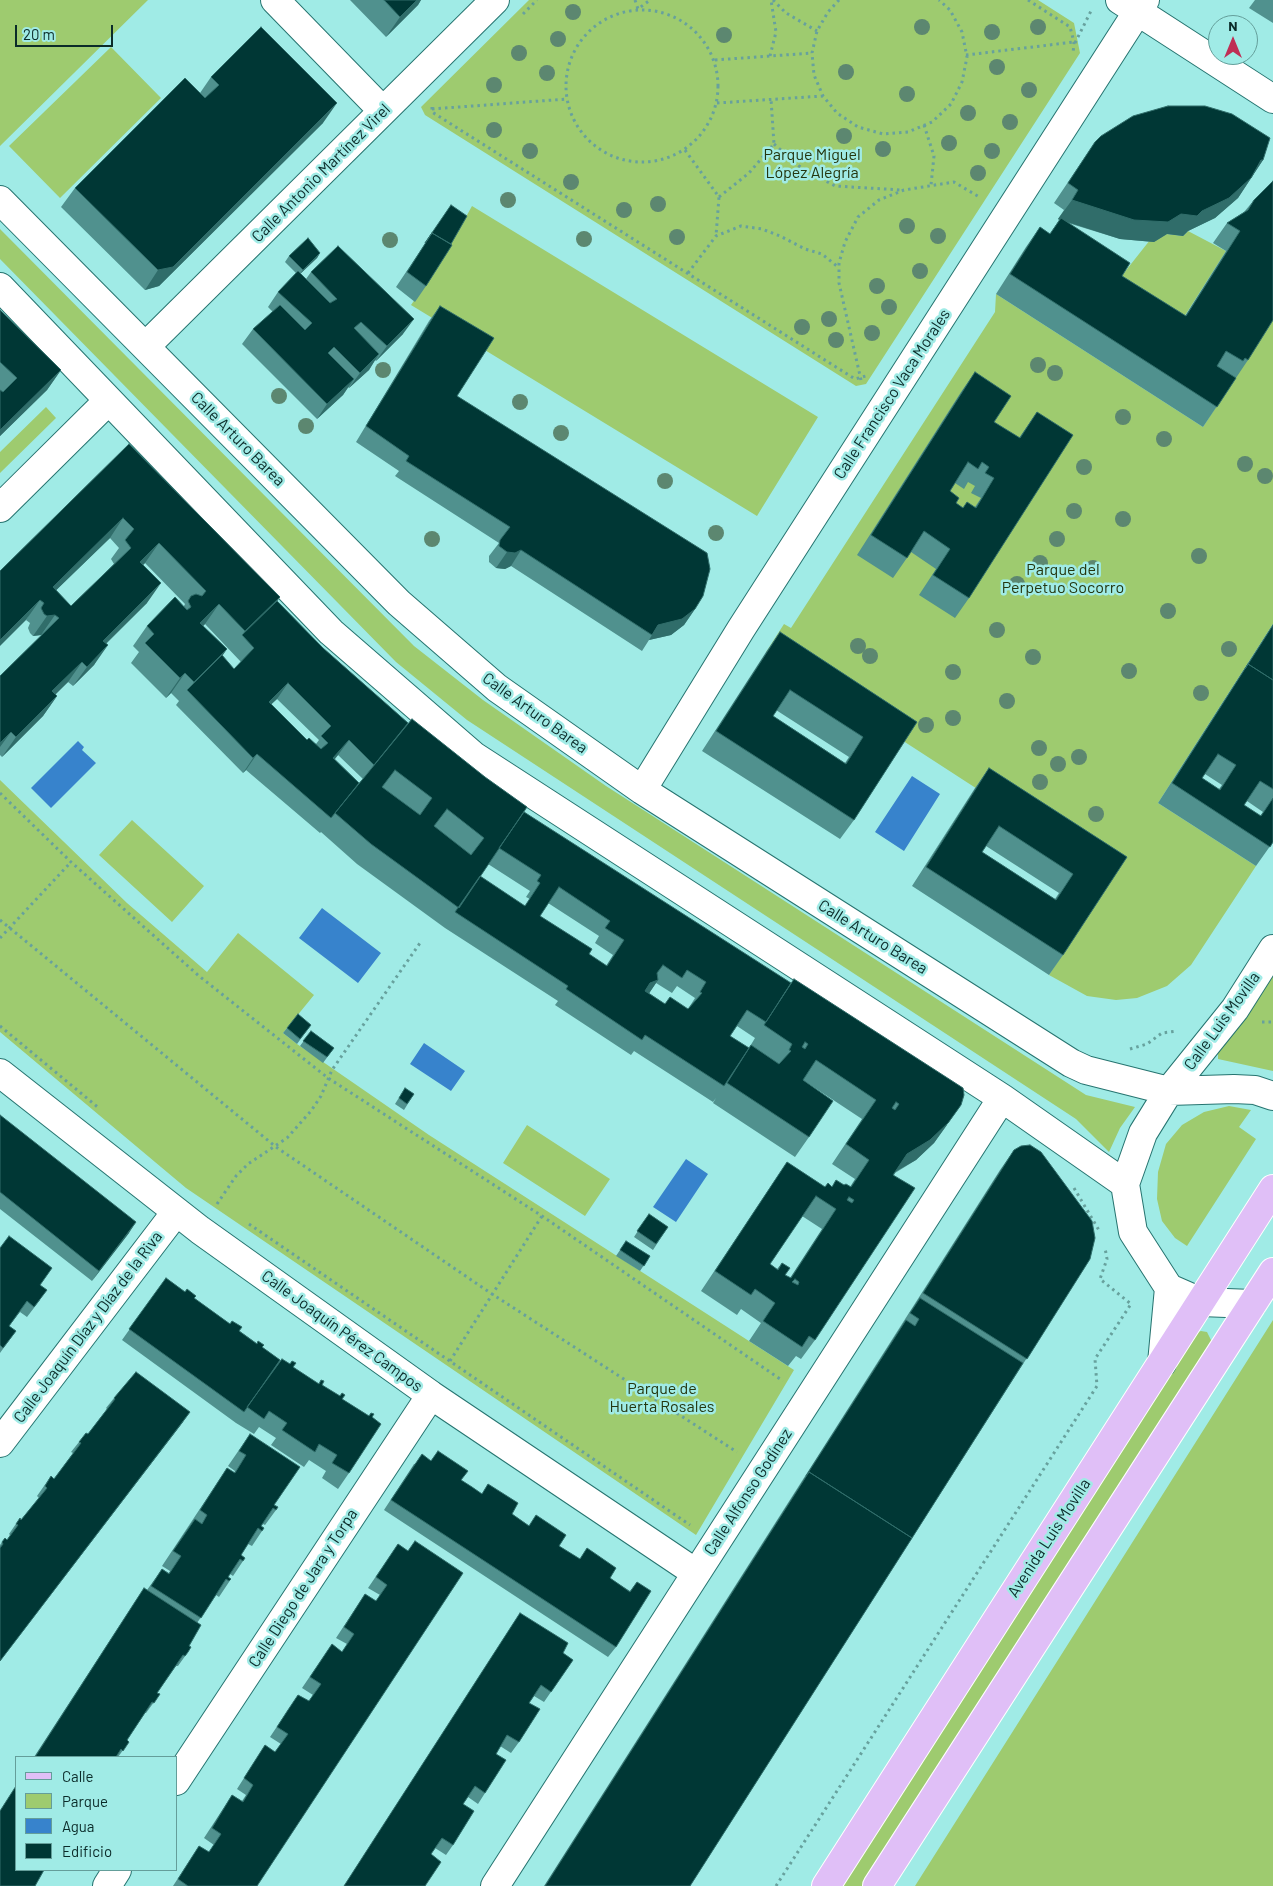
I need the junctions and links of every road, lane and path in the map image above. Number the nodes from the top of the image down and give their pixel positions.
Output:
1 (275, 0) edge
2 (495, 0) edge
3 (635, 0) edge
4 (650, 0) edge
5 (772, 0) edge
6 (839, 0) edge
7 (939, 0) edge
8 (1028, 0) edge
9 (1134, 4) edge
10 (638, 9) junction
11 (817, 31) junction
12 (1074, 42) junction
13 (812, 53) junction
14 (966, 54) junction
15 (770, 56) junction
16 (1073, 57) dead end
17 (715, 60) junction
18 (823, 96) junction
19 (567, 99) junction
20 (771, 99) junction
21 (1273, 99) edge
22 (717, 103) junction
23 (383, 111) junction
24 (924, 125) junction
25 (774, 144) junction
26 (685, 150) junction
27 (931, 185) junction
28 (904, 190) junction
29 (719, 197) junction
30 (0, 200) edge
31 (977, 206) dead end
32 (716, 236) junction
33 (839, 268) junction
34 (688, 273) junction
35 (0, 288) edge
36 (146, 346) junction
37 (872, 368) dead end
38 (860, 378) junction
39 (108, 401) junction
40 (0, 508) edge
41 (642, 790) junction
42 (0, 792) edge
43 (71, 862) junction
44 (0, 920) edge
45 (8, 929) junction
46 (0, 938) edge
47 (420, 943) dead end
48 (1273, 949) edge
49 (1224, 1022) junction
50 (1273, 1022) edge
51 (0, 1026) edge
52 (1096, 1072) junction
53 (0, 1073) edge
54 (328, 1078) junction
55 (1170, 1091) junction
56 (1273, 1096) edge
57 (1002, 1098) junction
58 (105, 1113) dead end
59 (276, 1147) junction
60 (1071, 1182) dead end
61 (1125, 1184) junction
62 (1273, 1190) edge
63 (210, 1198) dead end
64 (217, 1203) junction
65 (225, 1208) dead end
66 (176, 1212) junction
67 (542, 1216) junction
68 (241, 1219) dead end
69 (200, 1230) junction
70 (1103, 1237) dead end
71 (1104, 1244) dead end
72 (1273, 1272) edge
73 (1169, 1288) junction
74 (492, 1294) junction
75 (1201, 1302) junction
76 (1252, 1304) junction
77 (450, 1361) junction
78 (1162, 1363) junction
79 (784, 1382) dead end
80 (431, 1394) junction
81 (0, 1443) edge
82 (740, 1454) dead end
83 (695, 1528) dead end
84 (696, 1574) junction
85 (178, 1778) edge
86 (117, 1871) edge
87 (107, 1886) edge
88 (495, 1886) edge
89 (776, 1886) edge
90 (826, 1886) edge
91 (877, 1886) edge

1 - 23 street
2 - 23 street, Calle Antonio Martínez Virel
3 - 10 path
4 - 10 path
5 - 11 path
5 - 15 path
6 - 11 path
7 - 14 path
8 - 12 path
9 - 21 street
9 - 41 street, Calle Francisco Vaca Morales
10 - 17 path
10 - 19 path
11 - 13 path
12 - 14 path
12 - 16 path
13 - 15 path
13 - 18 path
14 - 24 path
15 - 17 path
17 - 22 path
18 - 20 path
18 - 24 path
19 - 26 path
19 - 34 path
20 - 22 path
20 - 25 path
22 - 26 path
23 - 36 street, Calle Antonio Martínez Virel
24 - 27 path
25 - 28 path
25 - 29 path
26 - 29 path
27 - 28 path
27 - 31 path
28 - 33 path
29 - 32 path
30 - 36 street, Calle Arturo Barea
32 - 33 path
32 - 34 path
33 - 38 path
34 - 38 path
35 - 39 street
36 - 41 street, Calle Arturo Barea
37 - 38 path
39 - 40 street
39 - 57 street
41 - 52 street, Calle Arturo Barea
42 - 43 path
43 - 45 path
43 - 54 path
44 - 45 path
45 - 46 path
45 - 59 path
47 - 54 path
48 - 49 street, Calle Luis Movilla
49 - 50 path
49 - 52 path
49 - 55 street, Calle Luis Movilla
51 - 58 path
52 - 55 street, Calle Arturo Barea
53 - 66 street, Calle Joaquín Pérez Campos
54 - 59 path
54 - 67 path
55 - 56 street, Calle Arturo Barea
55 - 61 street
57 - 61 street
57 - 84 street, Calle Alfonso Godínez
59 - 64 path
59 - 74 path
60 - 70 path
61 - 73 street
62 - 75 main road, Avenida Luis Movilla
63 - 64 path
64 - 65 path
64 - 69 path
66 - 69 street, Calle Joaquín Pérez Campos
66 - 81 street, Calle Joaquín Díaz y Díaz de la Riva
67 - 74 path
67 - 79 path
68 - 77 path
69 - 80 street, Calle Joaquín Pérez Campos
71 - 89 path
72 - 76 main road
73 - 75 street
73 - 78 street
74 - 77 path
74 - 82 path
75 - 76 street
75 - 78 main road, Avenida Luis Movilla
76 - 91 main road
77 - 83 path
78 - 90 main road, Avenida Luis Movilla
80 - 84 street, Calle Joaquín Pérez Campos
80 - 85 street, Calle Diego de Jara y Torpa
84 - 88 street, Calle Alfonso Godínez
86 - 87 street

